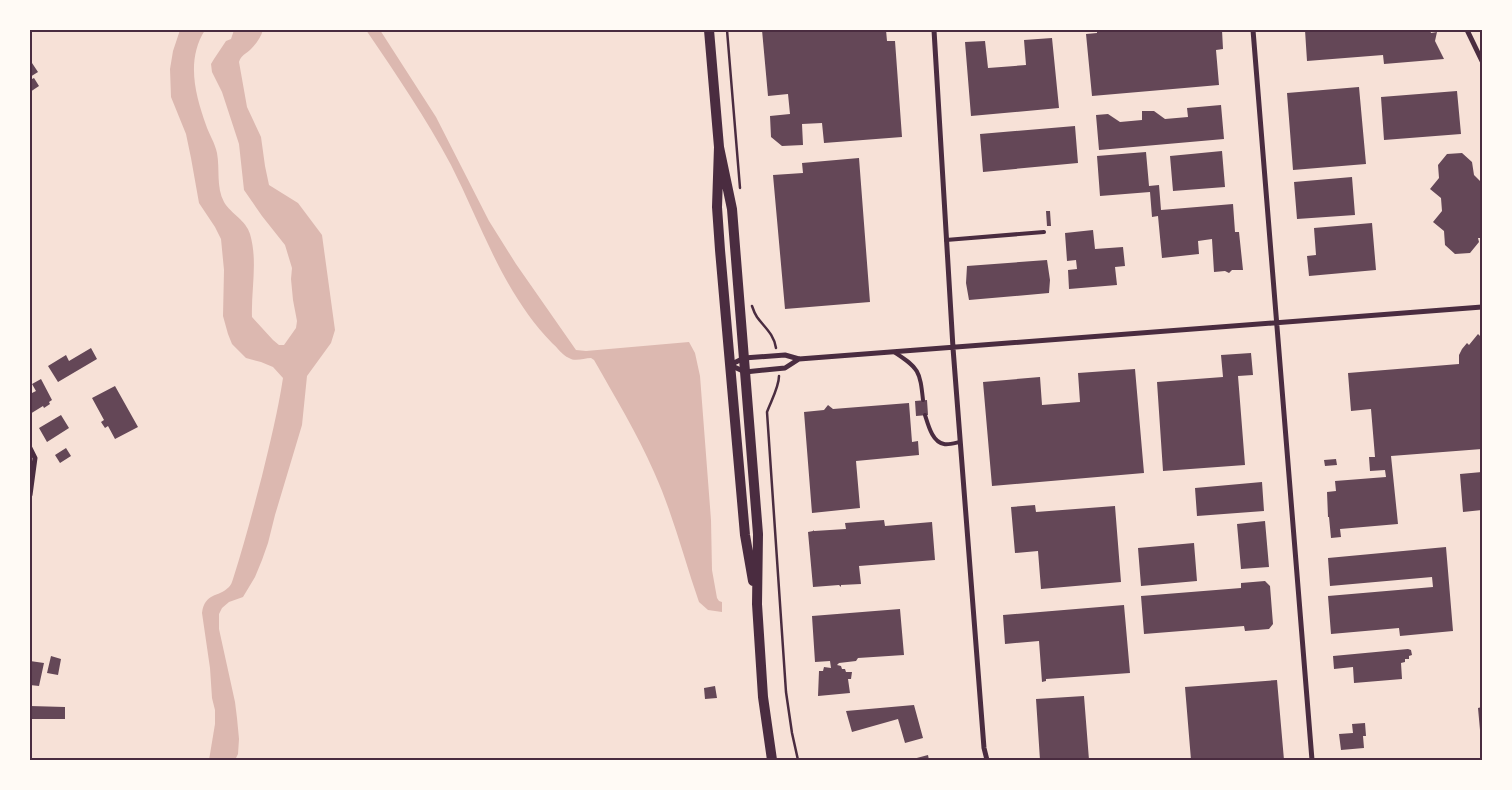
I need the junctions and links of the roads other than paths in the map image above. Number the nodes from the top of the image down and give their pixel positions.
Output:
1 (709, 30) edge
2 (934, 30) edge
3 (1253, 30) edge
4 (1467, 30) edge
5 (1482, 61) edge
6 (719, 147) junction
7 (1044, 232) dead end
8 (946, 240) junction
9 (1482, 307) edge
10 (1277, 322) junction
11 (953, 348) junction
12 (893, 352) junction
13 (744, 358) junction
14 (799, 359) junction
15 (730, 364) junction
16 (745, 372) junction
17 (924, 400) dead end
18 (925, 415) dead end
19 (960, 442) junction
20 (30, 448) edge
21 (30, 495) edge
22 (757, 604) junction
23 (772, 760) edge
24 (987, 760) edge
25 (1312, 760) edge

1 - 6 main road
2 - 8 street
3 - 10 street
4 - 5 street
6 - 13 main road
6 - 15 main road
7 - 8 lane
8 - 11 street
9 - 10 street
10 - 11 street
10 - 25 street
11 - 12 street
11 - 19 street
12 - 14 street
12 - 17 lane
13 - 14 street
13 - 15 street
13 - 16 main road
14 - 16 street
15 - 16 street
15 - 22 main road
16 - 22 main road
18 - 19 lane
19 - 24 street
20 - 21 street
22 - 23 main road

